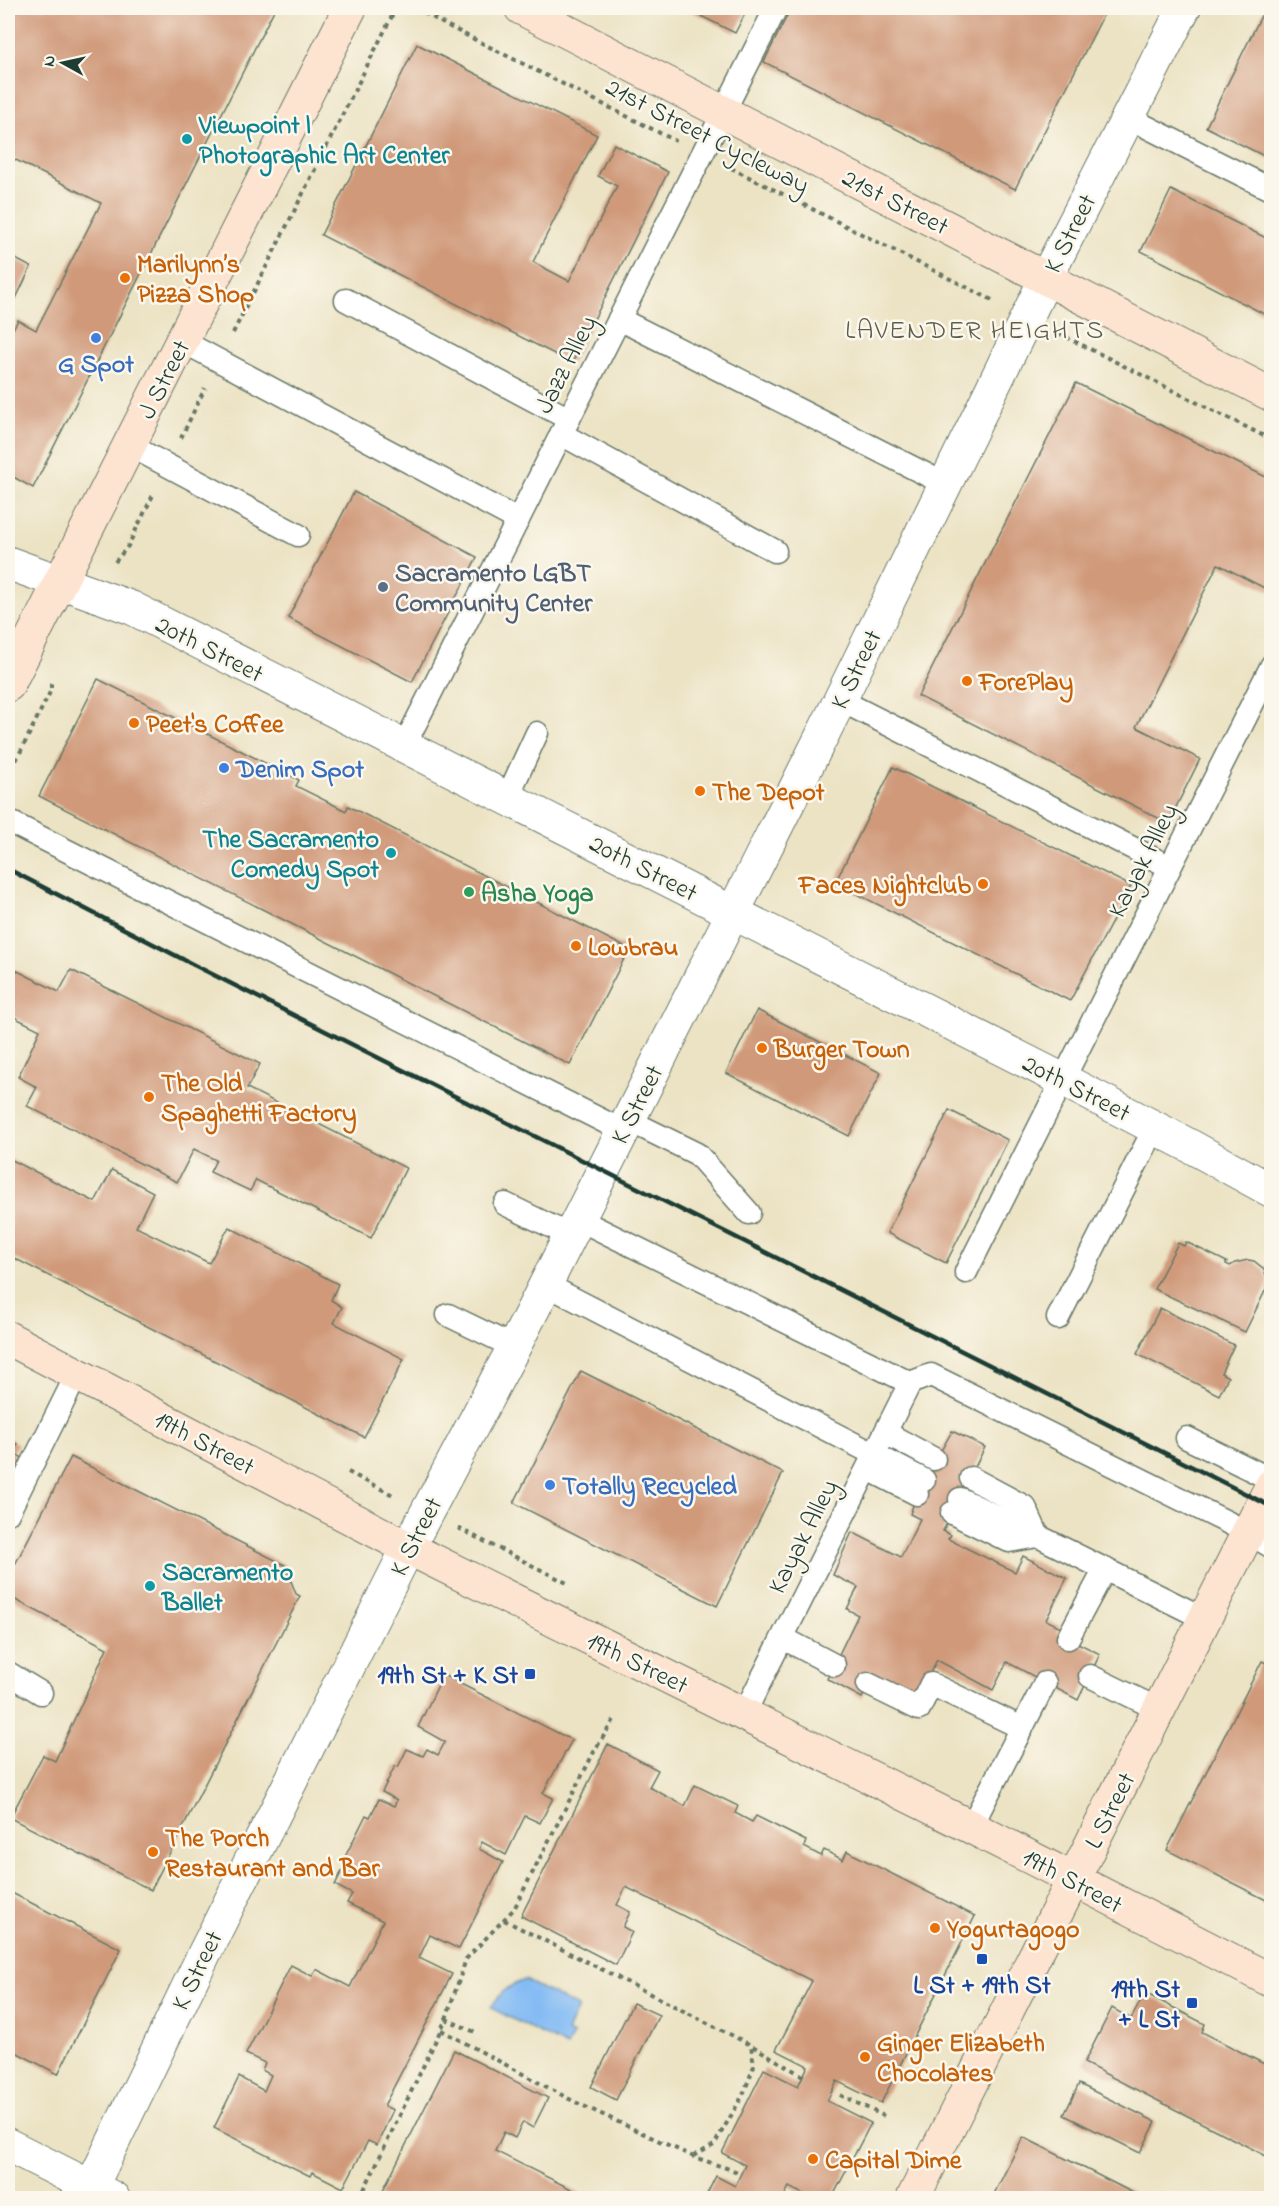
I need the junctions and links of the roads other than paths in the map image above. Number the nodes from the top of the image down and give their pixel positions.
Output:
1 (350, 8) edge
2 (520, 8) edge
3 (776, 8) edge
4 (1184, 8) edge
5 (723, 112) junction
6 (1129, 118) junction
7 (1272, 190) edge
8 (1046, 278) junction
9 (346, 300) dead end
10 (620, 319) junction
11 (182, 341) junction
12 (1272, 395) edge
13 (565, 426) junction
14 (129, 445) junction
15 (945, 484) junction
16 (518, 520) junction
17 (298, 535) dead end
18 (775, 551) dead end
19 (8, 563) edge
20 (59, 583) junction
21 (1272, 665) edge
22 (8, 685) edge
23 (840, 700) junction
24 (537, 733) dead end
25 (404, 746) junction
26 (507, 798) junction
27 (8, 821) edge
28 (1170, 867) junction
29 (733, 912) junction
30 (1063, 1080) junction
31 (626, 1126) junction
32 (1155, 1127) junction
33 (1272, 1191) edge
34 (505, 1204) dead end
35 (749, 1213) dead end
36 (573, 1227) junction
37 (966, 1272) dead end
38 (545, 1284) junction
39 (448, 1315) dead end
40 (1058, 1318) dead end
41 (8, 1338) edge
42 (514, 1347) junction
43 (77, 1374) junction
44 (910, 1383) junction
45 (886, 1433) junction
46 (1186, 1438) dead end
47 (934, 1459) dead end
48 (871, 1462) junction
49 (971, 1478) dead end
50 (1272, 1480) edge
51 (1272, 1485) edge
52 (920, 1487) dead end
53 (956, 1506) dead end
54 (8, 1513) edge
55 (1038, 1536) junction
56 (1259, 1539) edge
57 (408, 1548) junction
58 (1106, 1569) junction
59 (1205, 1619) junction
60 (783, 1638) junction
61 (1068, 1638) dead end
62 (834, 1665) dead end
63 (8, 1673) edge
64 (1090, 1676) dead end
65 (1045, 1683) dead end
66 (868, 1684) dead end
67 (41, 1693) dead end
68 (1160, 1710) junction
69 (744, 1714) junction
70 (1022, 1728) junction
71 (971, 1827) junction
72 (1073, 1881) junction
73 (1272, 1981) edge
74 (8, 2145) edge
75 (97, 2195) edge
76 (913, 2199) edge

1 - 11 main road, J Street
2 - 5 main road, 21st Street
3 - 5 lane, Jazz Alley
4 - 6 street, K Street
5 - 8 main road, 21st Street
5 - 10 lane, Jazz Alley
6 - 7 lane
6 - 8 street, K Street
8 - 12 main road, 21st Street
8 - 15 street, K Street
9 - 13 lane
10 - 13 lane, Jazz Alley
10 - 15 lane
11 - 14 main road, J Street
11 - 16 lane
13 - 16 lane, Jazz Alley
13 - 18 lane
14 - 17 lane
14 - 20 main road, J Street
15 - 23 street, K Street
16 - 25 lane, Jazz Alley
19 - 20 street, 20th Street
20 - 22 main road, J Street
20 - 25 street, 20th Street
21 - 28 lane, Kayak Alley
23 - 28 lane
23 - 29 street, K Street
24 - 26 lane
25 - 26 street, 20th Street
26 - 29 street, 20th Street
27 - 31 lane
28 - 30 lane, Kayak Alley
29 - 30 street, 20th Street
29 - 31 street, K Street
30 - 32 street, 20th Street
30 - 37 lane, Kayak Alley
31 - 35 lane
31 - 36 street, K Street
32 - 33 street, 20th Street
32 - 40 lane
34 - 36 lane
36 - 38 street, K Street
36 - 44 lane
38 - 42 street, K Street
38 - 48 lane
39 - 42 lane
41 - 43 main road, 19th Street
42 - 57 street, K Street
43 - 54 lane
43 - 57 main road, 19th Street
44 - 45 lane, Kayak Alley
44 - 56 lane
45 - 47 lane
45 - 48 lane, Kayak Alley
46 - 50 lane
48 - 52 lane
48 - 60 lane, Kayak Alley
49 - 55 lane
51 - 56 main road, L Street
53 - 55 lane
55 - 58 lane
56 - 59 main road, L Street
57 - 69 main road, 19th Street
57 - 75 street, K Street
58 - 59 lane
58 - 61 lane
59 - 68 main road, L Street
60 - 62 lane
60 - 69 lane, Kayak Alley
63 - 67 lane
64 - 68 lane
65 - 70 lane
66 - 70 lane
68 - 72 main road, L Street
69 - 71 main road, 19th Street
70 - 71 lane
71 - 72 main road, 19th Street
72 - 73 main road, 19th Street
72 - 76 main road, L Street
74 - 75 street

